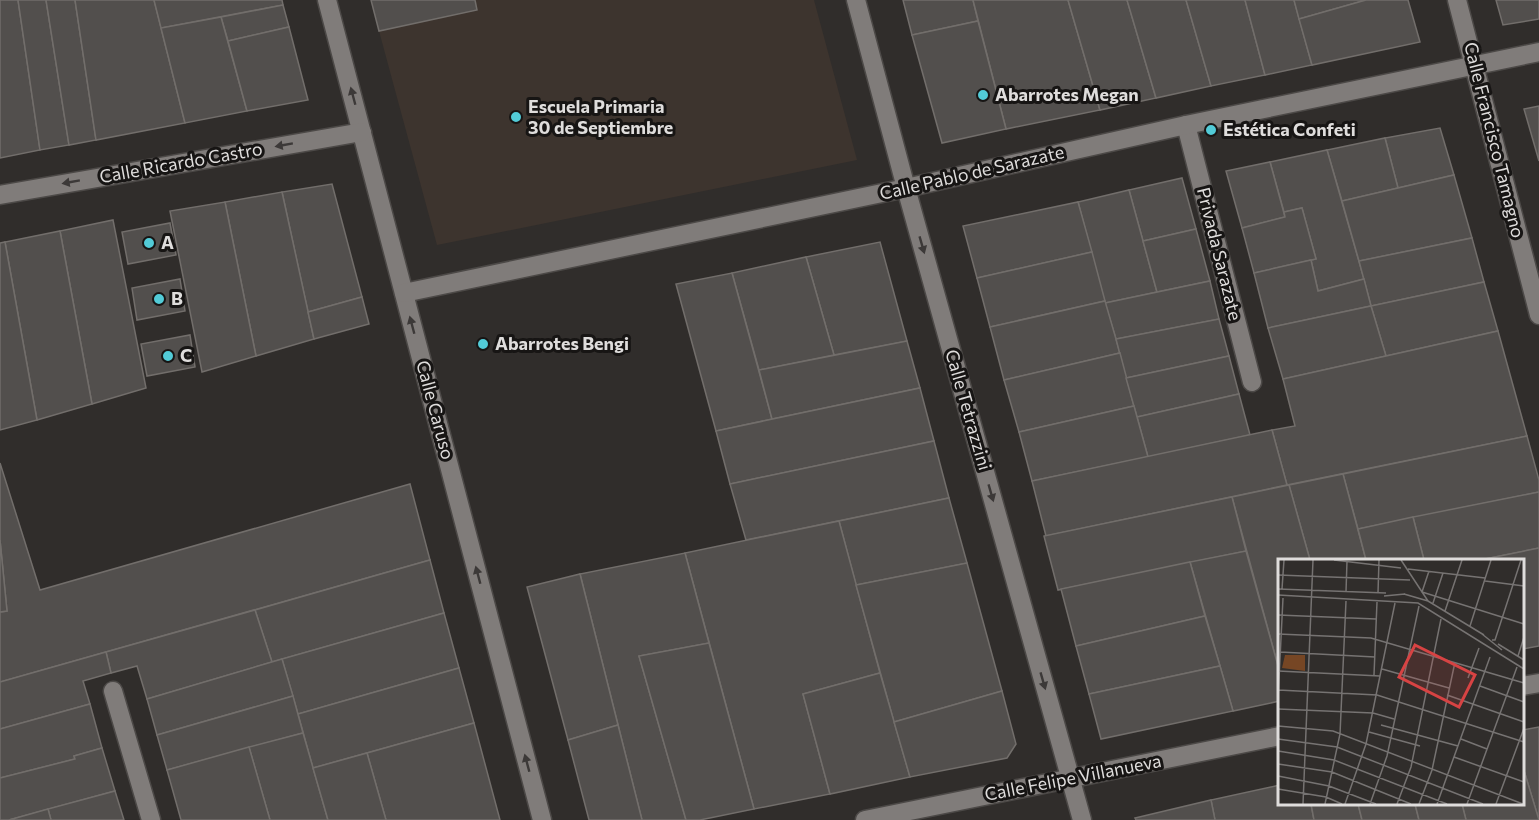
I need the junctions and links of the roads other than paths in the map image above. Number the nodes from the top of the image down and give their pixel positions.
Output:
1 (327, 0) edge
2 (856, 0) edge
3 (1457, 0) edge
4 (1539, 52) edge
5 (1475, 65) junction
6 (1186, 125) junction
7 (362, 132) junction
8 (906, 188) junction
9 (0, 195) edge
10 (1534, 275) edge
11 (404, 293) junction
12 (1539, 315) edge
13 (1252, 382) dead end
14 (1539, 682) edge
15 (1524, 686) edge
16 (113, 691) dead end
17 (1278, 736) edge
18 (1071, 779) junction
19 (151, 820) edge
20 (542, 820) edge
21 (866, 820) edge
22 (1082, 820) edge

7 -> 1 street, Calle Caruso
2 - 8 street, Calle Tetrazzini
3 - 5 street, Calle Francisco Tamagno
4 - 5 street, Calle Pablo de Sarazate
5 - 6 street, Calle Pablo de Sarazate
5 - 10 street, Calle Francisco Tamagno
6 - 8 street, Calle Pablo de Sarazate
6 - 13 street, Privada Sarazate
7 -> 9 street, Calle Ricardo Castro
7 - 11 street, Calle Caruso
8 - 11 street, Calle Pablo de Sarazate
8 -> 18 street, Calle Tetrazzini
10 - 12 street, Calle Francisco Tamagno
20 -> 11 street, Calle Caruso
14 - 15 street
16 - 19 street
17 - 18 street, Calle Felipe Villanueva
18 - 21 street, Calle Felipe Villanueva
18 - 22 street, Calle Tetrazzini

